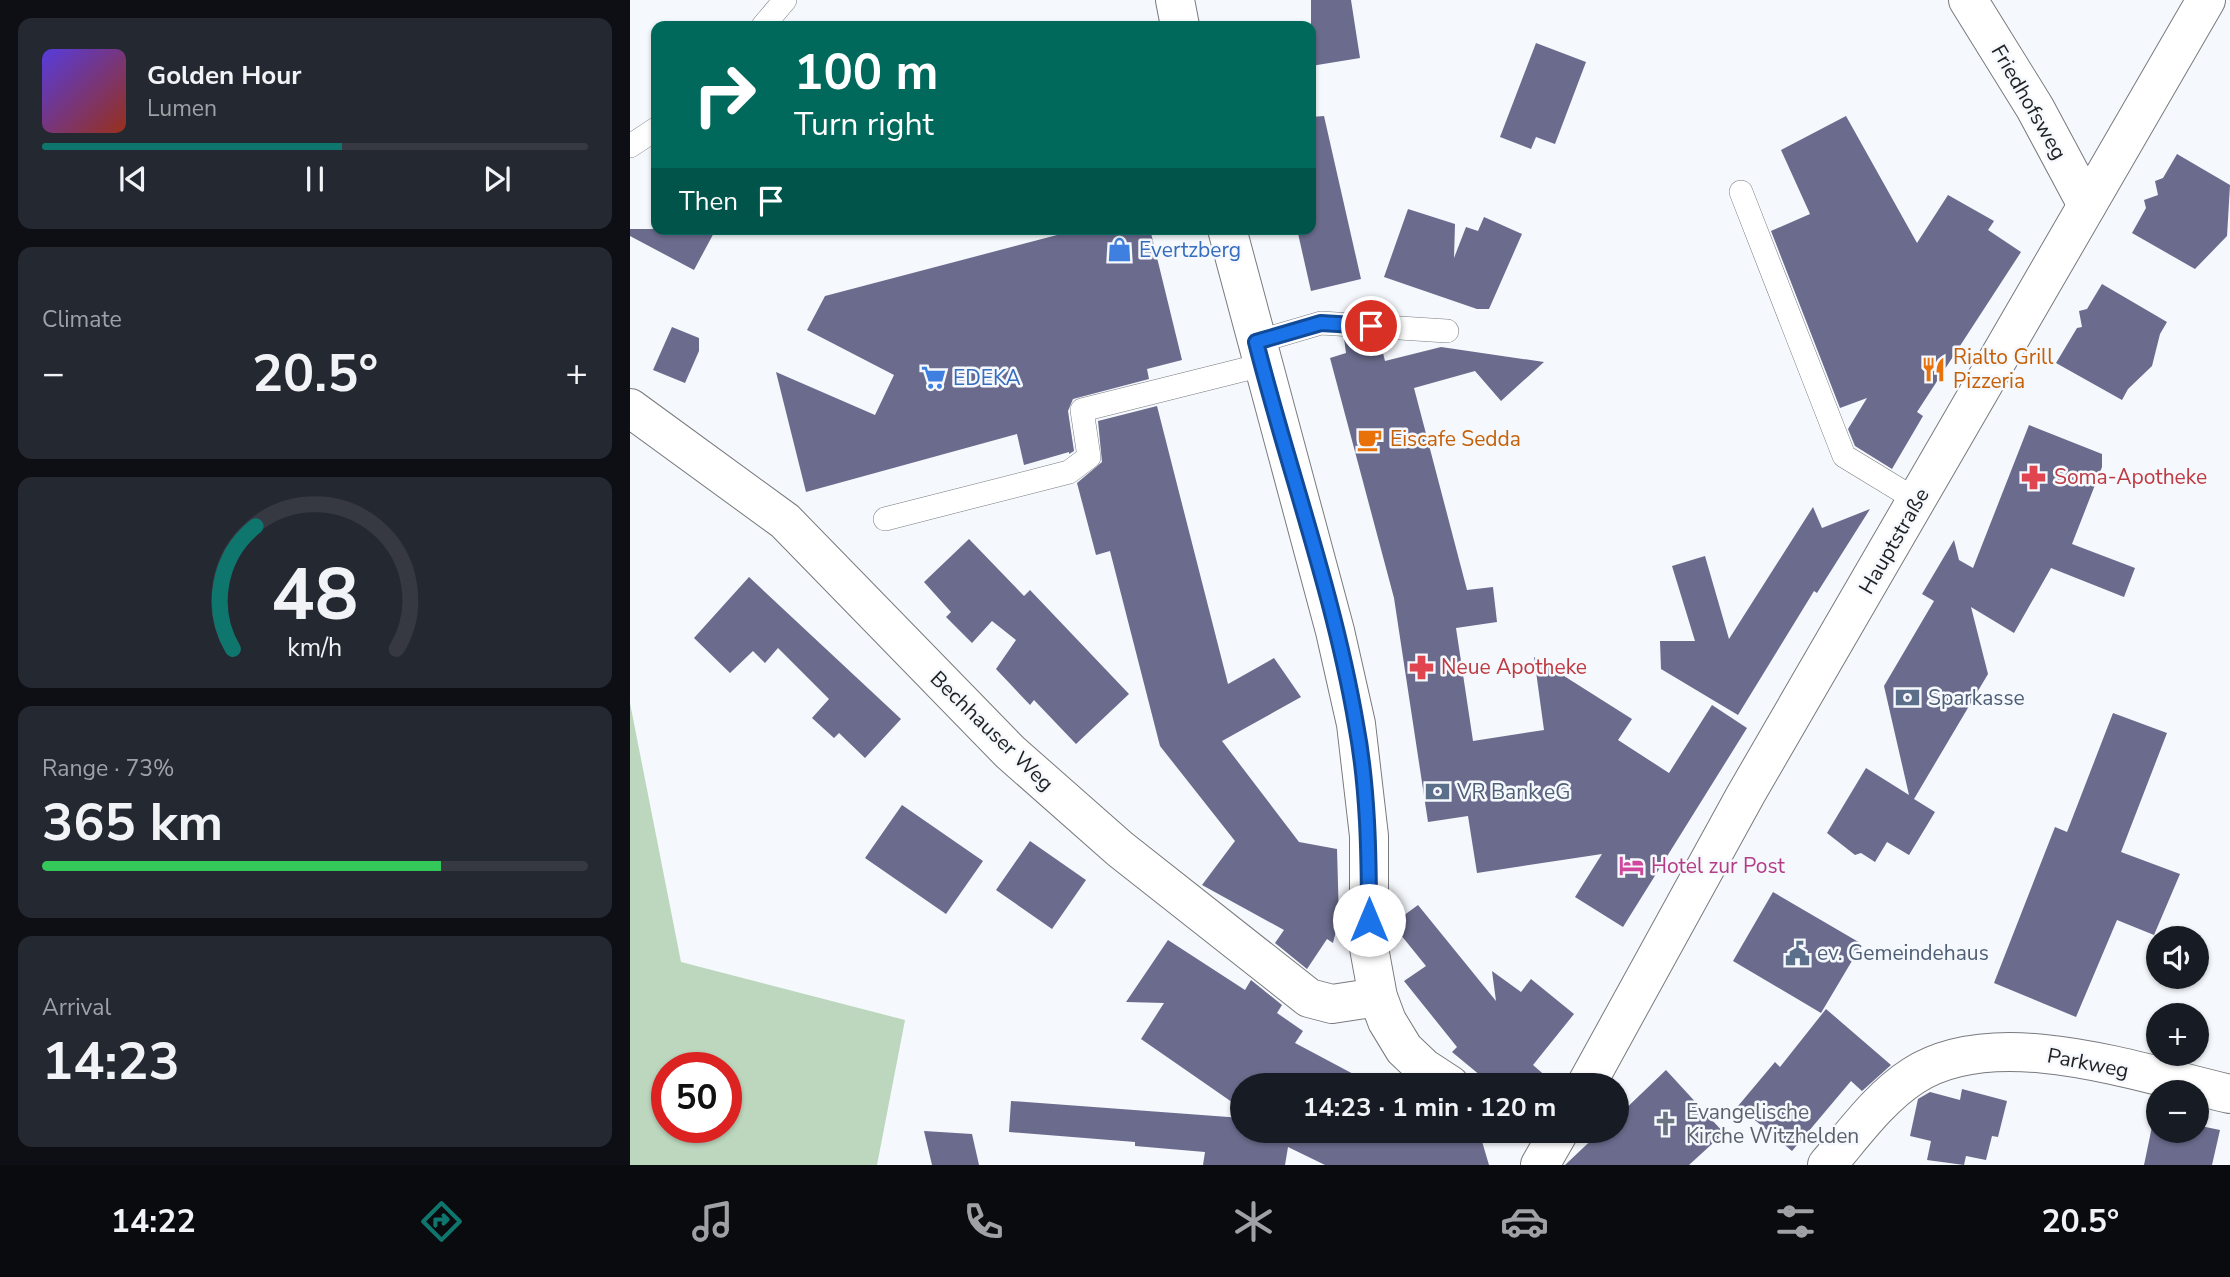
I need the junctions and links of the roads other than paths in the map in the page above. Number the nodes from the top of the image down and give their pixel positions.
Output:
1 (785, 0) edge
2 (1175, 0) edge
3 (1968, 0) edge
4 (2207, 0) edge
5 (767, 21) edge
6 (1179, 21) edge
7 (651, 132) edge
8 (630, 146) edge
9 (1741, 192) dead end
10 (2087, 205) junction
11 (1229, 235) edge
12 (1447, 331) dead end
13 (1259, 354) junction
14 (630, 408) edge
15 (1918, 500) junction
16 (885, 519) dead end
17 (1378, 997) junction
18 (1432, 1073) edge
19 (1593, 1073) edge
20 (2230, 1094) edge
21 (1827, 1165) edge

1 - 5 lane
2 - 6 main road
3 - 10 main road, Friedhofsweg
4 - 10 main road, Hauptstraße
7 - 8 lane
9 - 15 lane
10 - 15 main road, Hauptstraße
11 - 13 main road
12 - 13 lane
13 - 16 lane
13 - 17 main road
14 - 17 main road, Bechhauser Weg
15 - 19 main road, Hauptstraße
17 - 18 main road
20 - 21 main road, Parkweg

